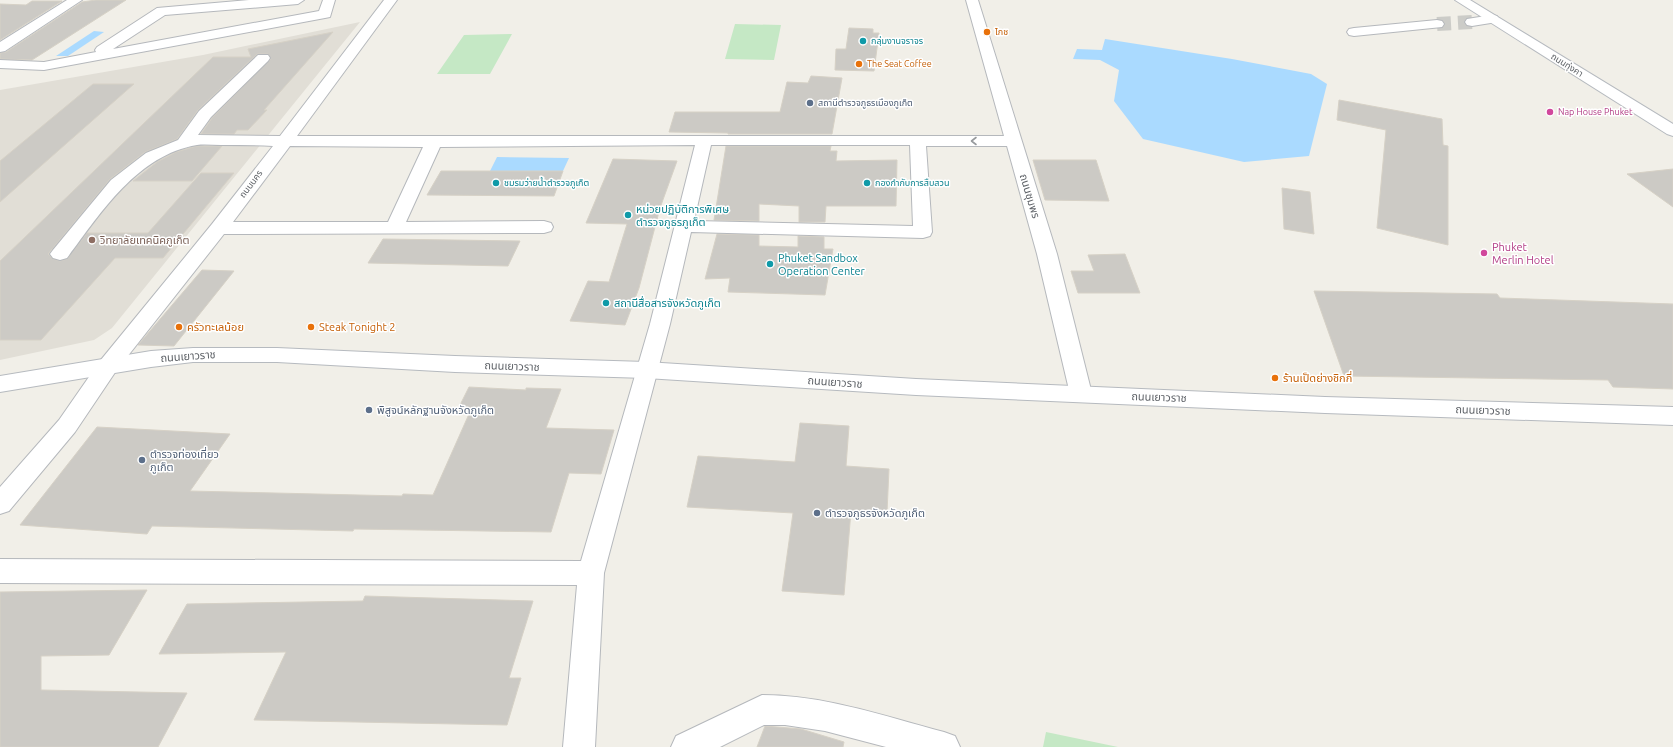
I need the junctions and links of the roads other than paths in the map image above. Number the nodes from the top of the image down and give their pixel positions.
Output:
1 (76, 0) edge
2 (298, 0) edge
3 (329, 0) edge
4 (391, 0) edge
5 (972, 0) edge
6 (1461, 0) tunnel mouth
7 (232, 3) edge
8 (1492, 19) junction
9 (1472, 22) tunnel mouth
10 (1437, 24) tunnel mouth
11 (1354, 32) dead end
12 (0, 48) edge
13 (94, 55) junction
14 (263, 58) dead end
15 (0, 64) edge
16 (1673, 131) edge
17 (284, 141) junction
18 (704, 141) junction
19 (918, 141) junction
20 (1013, 141) junction
21 (434, 142) junction
22 (184, 143) junction
23 (685, 226) junction
24 (219, 228) junction
25 (394, 228) junction
26 (544, 228) dead end
27 (60, 254) dead end
28 (108, 366) junction
29 (646, 370) junction
30 (0, 384) edge
31 (1081, 394) junction
32 (1673, 416) edge
33 (0, 504) edge
34 (0, 571) edge
35 (591, 574) junction
36 (579, 747) edge
37 (687, 747) edge
38 (944, 747) edge

1 - 12 street
2 - 7 street
3 - 13 street
4 - 17 street, ถนนนคร
5 - 20 street, ถนนชุมพร
6 - 8 street, ถนนทุ่งคา
7 - 13 street
8 - 9 street
8 - 16 street, ถนนทุ่งคา
10 - 11 street
13 - 15 street
14 - 22 street
17 - 21 street
17 - 22 street
17 - 24 street, ถนนนคร
18 - 19 street
18 - 21 street
18 - 23 street
20 -> 19 street
19 - 23 street
20 - 31 street, ถนนชุมพร
21 - 25 street
22 - 27 street
23 - 29 street
24 - 25 street
24 - 28 street, ถนนนคร
25 - 26 street
28 - 29 street, ถนนเยาวราช
28 - 30 street, ถนนเยาวราช
28 - 33 street, ถนนนคร
29 - 31 street, ถนนเยาวราช
29 - 35 street
31 - 32 street, ถนนเยาวราช
34 - 35 street
35 - 36 street
37 - 38 street

